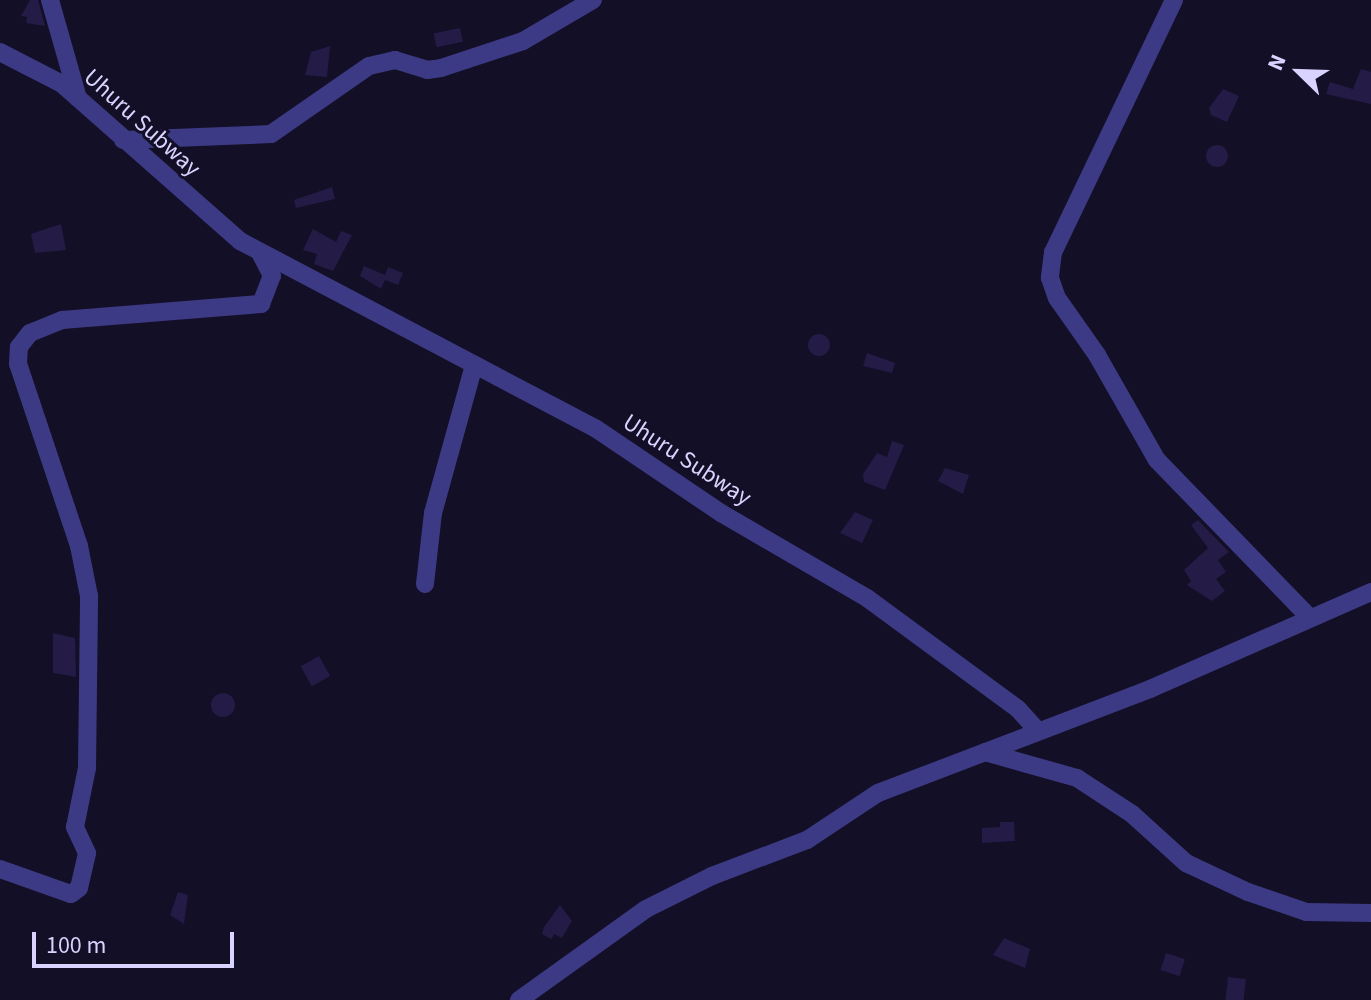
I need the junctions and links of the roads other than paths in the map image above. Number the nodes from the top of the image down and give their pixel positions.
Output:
1 (50, 0) edge
2 (593, 0) edge
3 (1174, 0) edge
4 (0, 52) edge
5 (78, 98) junction
6 (123, 140) junction
7 (261, 254) junction
8 (474, 365) junction
9 (425, 584) dead end
10 (1371, 592) edge
11 (1310, 618) junction
12 (1036, 729) junction
13 (985, 752) junction
14 (0, 869) edge
15 (1371, 913) edge
16 (519, 1000) edge

1 - 5 street
2 - 6 street
3 - 11 street
4 - 5 street, Uhuru Subway
5 - 6 street, Uhuru Subway
6 - 7 street, Uhuru Subway
7 - 8 street, Uhuru Subway
7 - 14 street
8 - 9 street
8 - 12 street, Uhuru Subway
10 - 11 street
11 - 12 street
12 - 13 street
13 - 15 street
13 - 16 street

